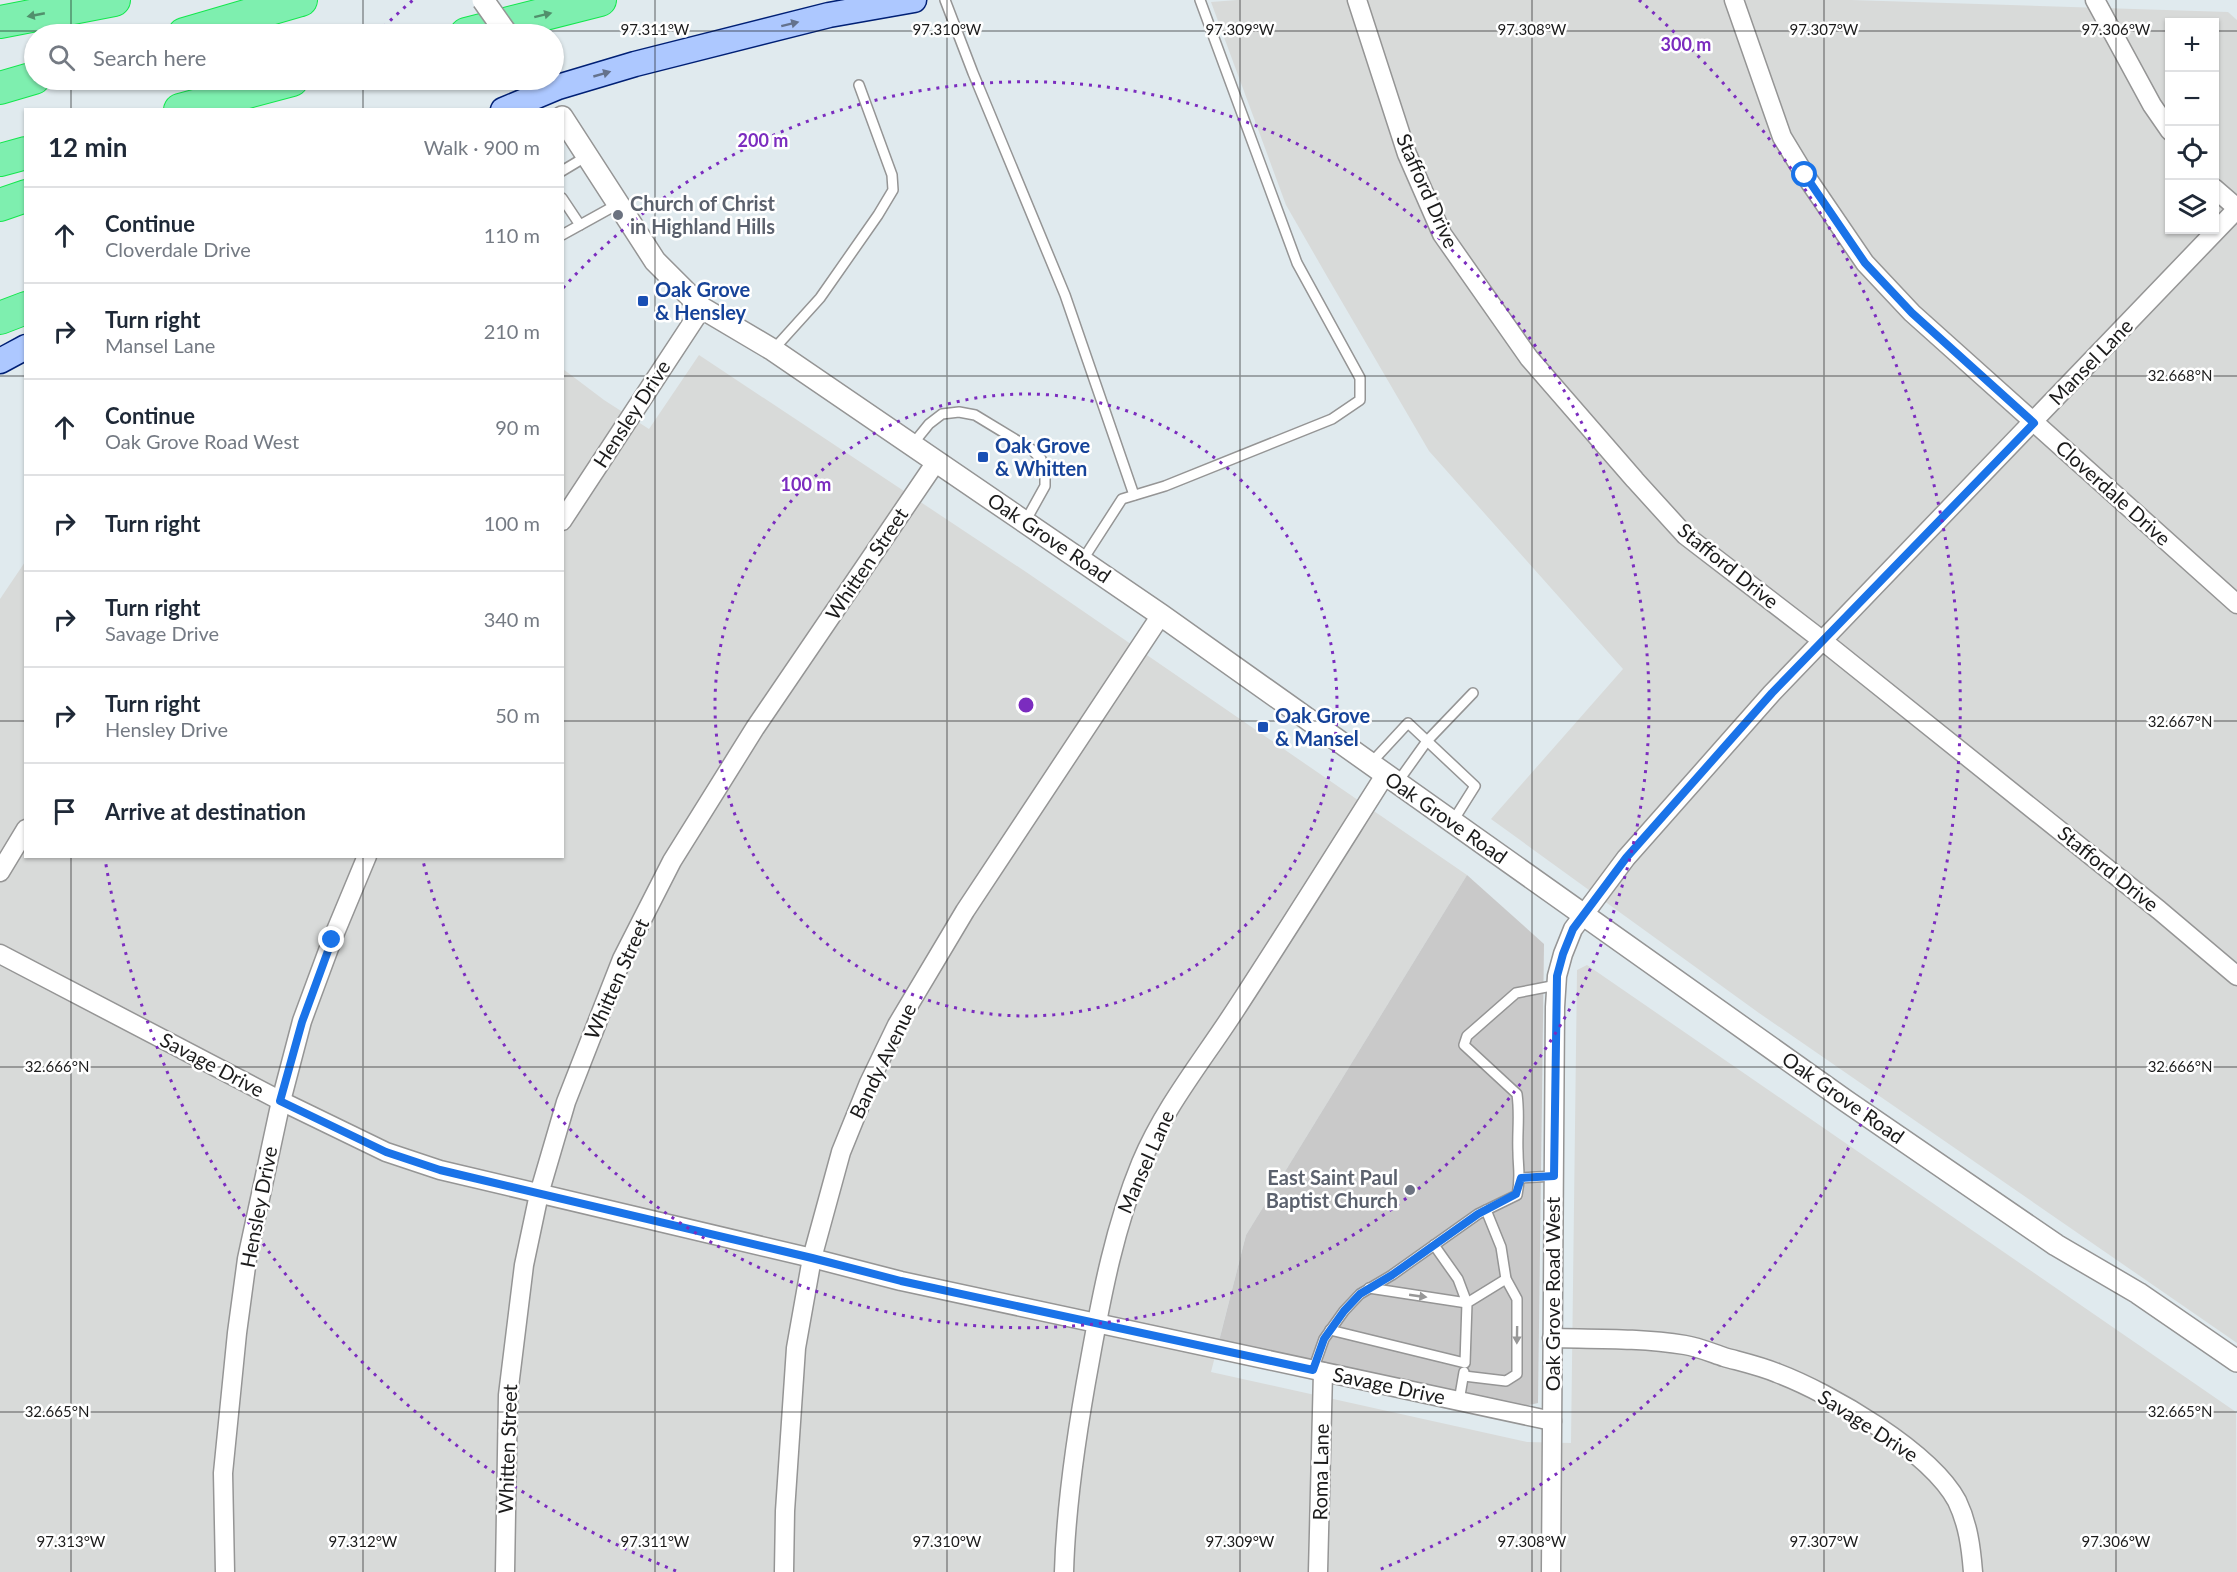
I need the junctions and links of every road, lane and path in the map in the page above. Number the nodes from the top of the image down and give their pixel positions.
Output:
1 (114, 0) edge
2 (301, 0) edge
3 (483, 0) edge
4 (600, 0) edge
5 (914, 0) edge
6 (945, 0) edge
7 (1200, 0) edge
8 (1357, 0) edge
9 (1734, 0) edge
10 (2095, 0) edge
11 (0, 22) edge
12 (218, 24) edge
13 (500, 24) edge
14 (505, 24) edge
15 (24, 81) edge
16 (859, 86) dead end
17 (0, 88) edge
18 (564, 88) edge
19 (263, 90) edge
20 (547, 94) edge
21 (231, 101) edge
22 (191, 108) edge
23 (508, 108) edge
24 (564, 120) edge
25 (2166, 126) edge
26 (24, 154) edge
27 (587, 156) junction
28 (0, 160) edge
29 (564, 170) edge
30 (2219, 193) edge
31 (24, 197) edge
32 (564, 201) edge
33 (618, 204) junction
34 (0, 205) edge
35 (2237, 209) edge
36 (580, 225) junction
37 (564, 234) edge
38 (702, 308) junction
39 (24, 309) edge
40 (0, 318) edge
41 (24, 348) edge
42 (773, 350) junction
43 (0, 361) edge
44 (2034, 423) junction
45 (912, 445) junction
46 (936, 462) junction
47 (1134, 495) junction
48 (564, 518) edge
49 (1025, 522) junction
50 (1082, 561) junction
51 (2237, 604) edge
52 (1161, 615) junction
53 (1823, 641) junction
54 (1473, 693) dead end
55 (1427, 741) junction
56 (1384, 774) junction
57 (1452, 822) junction
58 (24, 832) edge
59 (366, 858) edge
60 (0, 872) edge
61 (1582, 914) junction
62 (0, 954) edge
63 (2237, 976) edge
64 (1557, 984) junction
65 (280, 1101) junction
66 (1554, 1176) junction
67 (1521, 1178) junction
68 (539, 1194) junction
69 (1486, 1210) junction
70 (1434, 1245) junction
71 (812, 1258) junction
72 (1506, 1279) junction
73 (1369, 1288) junction
74 (1467, 1303) junction
75 (1096, 1323) junction
76 (1330, 1330) junction
77 (1552, 1338) junction
78 (2237, 1361) edge
79 (1465, 1363) junction
80 (1318, 1371) junction
81 (1464, 1376) junction
82 (1459, 1401) junction
83 (1552, 1421) junction
84 (225, 1572) edge
85 (505, 1572) edge
86 (784, 1572) edge
87 (1064, 1572) edge
88 (1318, 1572) edge
89 (1551, 1572) edge
90 (1973, 1572) edge

1 -> 11 highway
2 - 12 highway
3 - 13 street, bridge
14 -> 4 highway
18 -> 5 main road
6 - 47 lane
7 - 47 lane
8 - 53 street, Stafford Drive
9 - 44 street, Cloverdale Drive
10 - 25 street
15 - 17 highway
16 - 42 lane
19 - 21 highway
20 - 23 main road
21 - 22 highway
24 - 27 street, Oak Grove Road
26 - 28 highway
27 - 29 lane
27 - 33 street, Oak Grove Road
30 - 35 street
31 - 34 highway
32 - 36 lane
33 - 36 lane
33 - 38 street, Oak Grove Road
35 - 44 street, Mansel Lane
36 - 37 lane
38 - 42 street, Oak Grove Road
38 - 48 street, Hensley Drive
39 - 40 highway
41 - 43 main road
42 - 45 street, Oak Grove Road
44 - 51 street, Cloverdale Drive
44 - 53 street, Mansel Lane
45 - 46 street, Oak Grove Road
45 - 49 lane
46 - 49 street, Oak Grove Road
46 - 68 street, Whitten Street
47 - 50 lane
49 - 50 street, Oak Grove Road
50 - 52 street, Oak Grove Road
52 - 56 street, Oak Grove Road
52 - 71 street, Bandy Avenue
53 - 61 street, Mansel Lane
53 - 63 street, Stafford Drive
54 - 55 lane
55 - 56 lane
55 - 56 lane
55 - 57 lane
56 - 57 street, Oak Grove Road
56 - 75 street, Mansel Lane
57 - 61 street, Oak Grove Road
58 - 60 street
59 - 65 street, Hensley Drive
61 - 64 street, Oak Grove Road West
61 - 78 street, Oak Grove Road
62 - 65 street, Savage Drive
64 - 66 street, Oak Grove Road West
64 - 67 lane
65 - 68 street, Savage Drive
65 - 84 street, Hensley Drive
66 - 67 lane
66 - 77 street, Oak Grove Road West
67 - 69 lane
68 - 71 street, Savage Drive
68 - 85 street, Whitten Street
69 - 70 lane
69 - 72 lane
70 - 73 lane
70 - 74 lane
71 - 75 street, Savage Drive
71 - 86 street, Bandy Avenue
72 - 74 lane
72 -> 81 lane
73 -> 74 lane
73 - 76 lane
74 - 79 lane
75 - 80 street, Savage Drive
75 - 87 street, Mansel Lane
76 - 79 lane
76 - 80 lane
77 - 83 street, Oak Grove Road West
77 - 90 street, Savage Drive
79 - 81 lane
80 - 82 street, Savage Drive
80 - 88 street, Roma Lane
81 - 82 lane
82 - 83 street, Savage Drive
83 - 89 street, Oak Grove Road West

